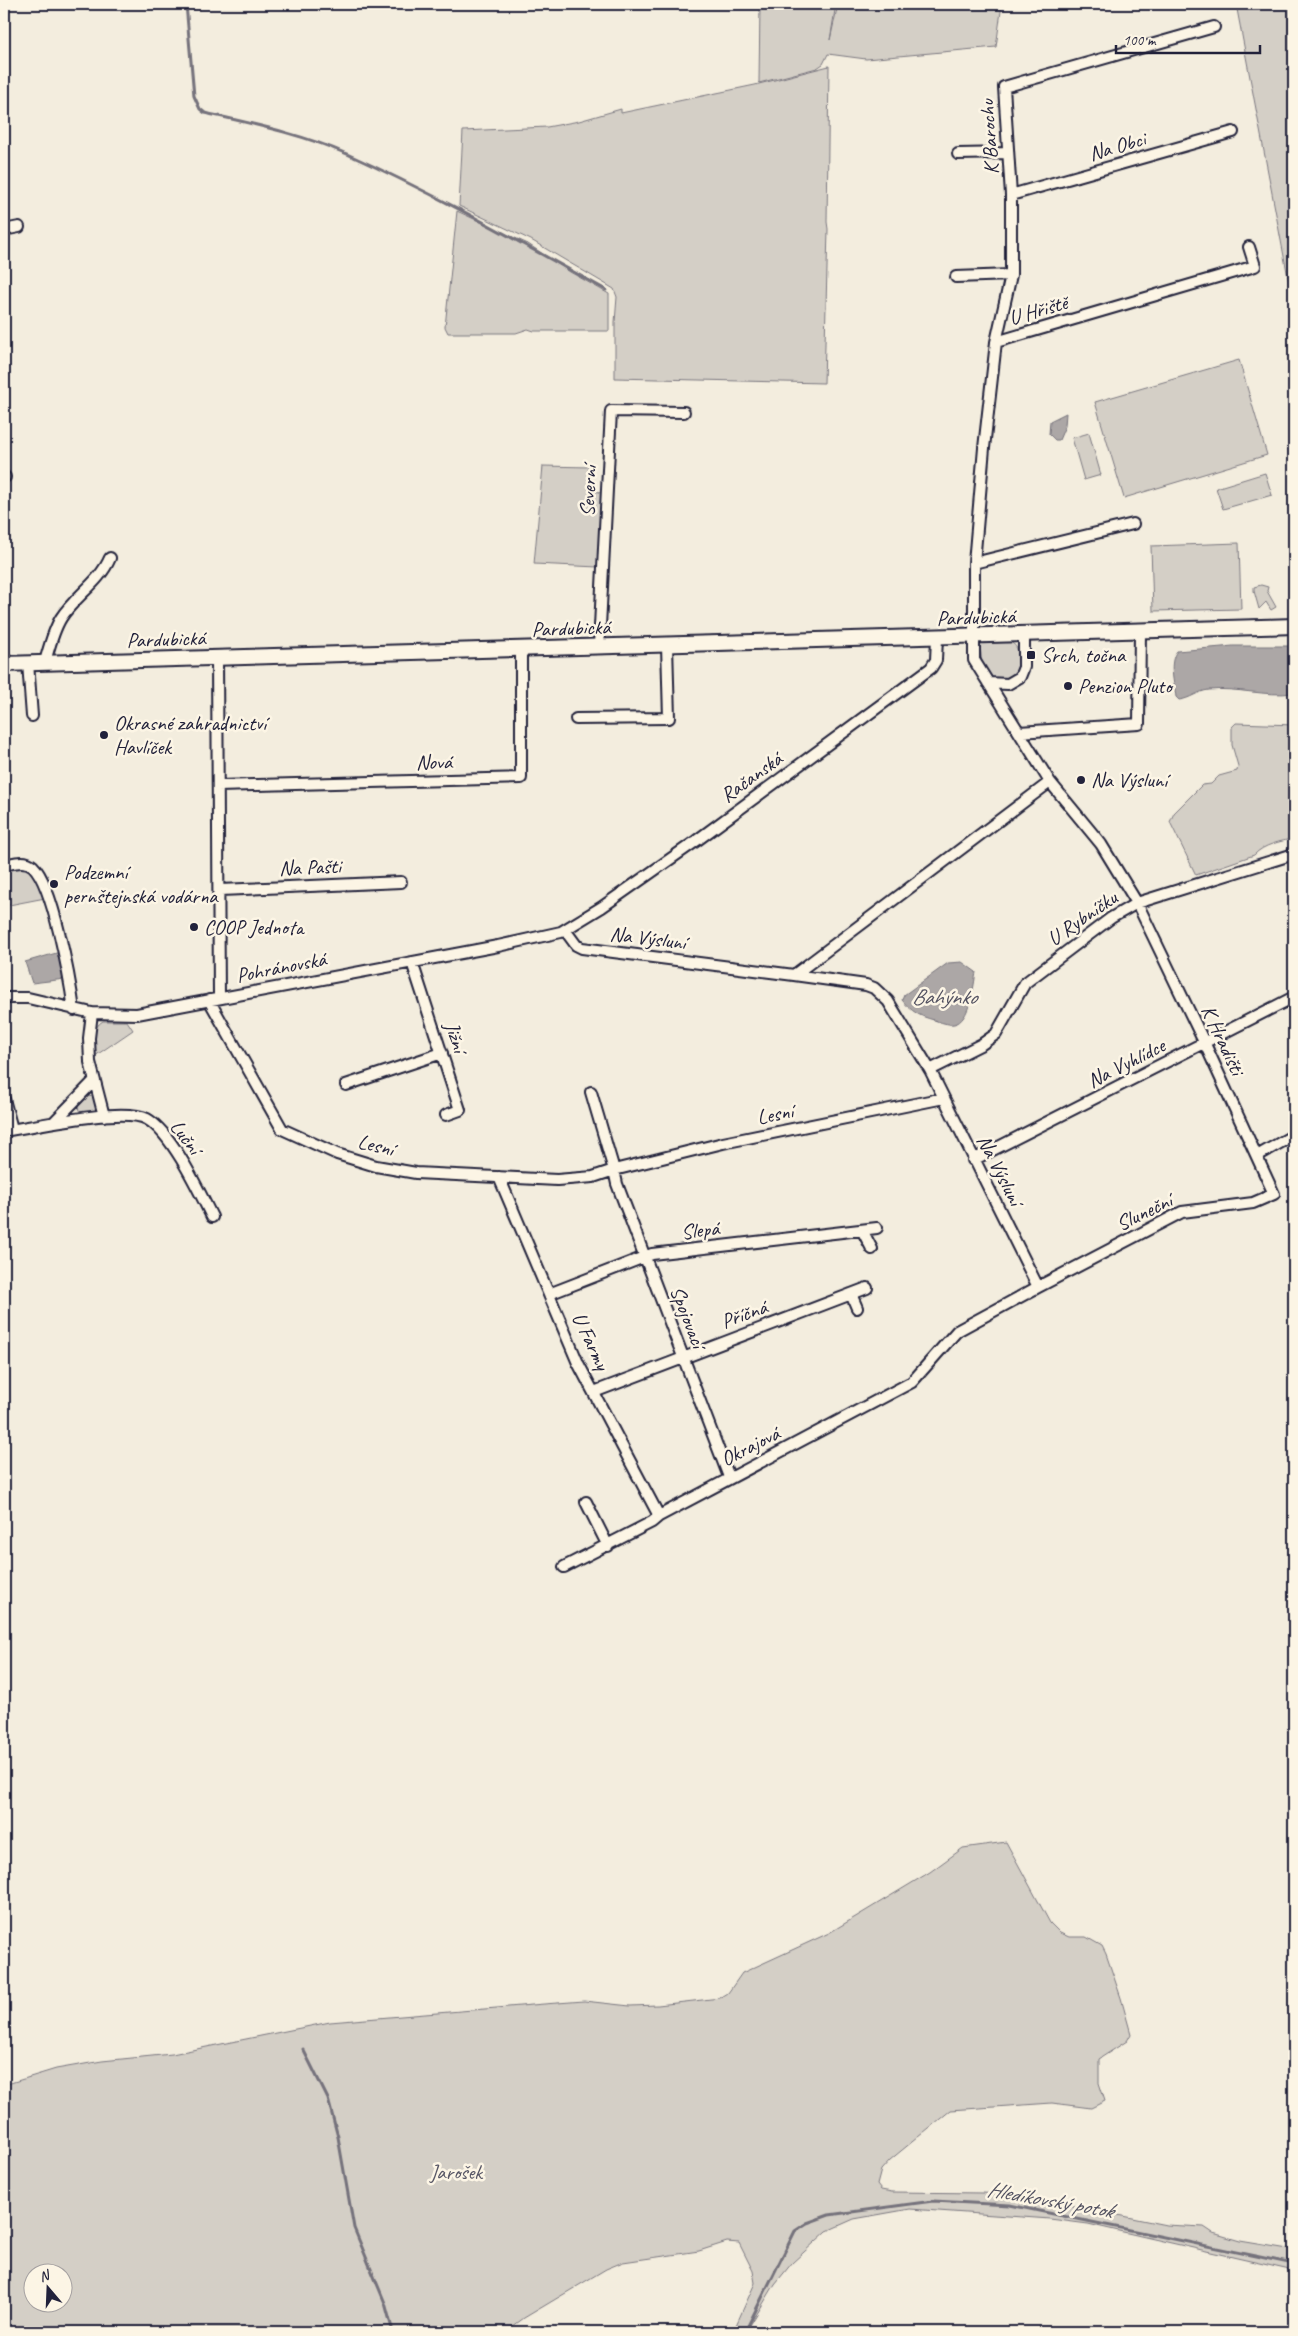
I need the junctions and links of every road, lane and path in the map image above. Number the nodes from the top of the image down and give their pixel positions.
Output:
1 (1214, 27) dead end
2 (1233, 132) dead end
3 (1008, 153) junction
4 (958, 154) dead end
5 (1011, 195) junction
6 (19, 227) dead end
7 (4, 230) edge
8 (1249, 247) dead end
9 (1011, 275) junction
10 (956, 277) dead end
11 (996, 342) junction
12 (684, 412) dead end
13 (1133, 524) dead end
14 (110, 558) dead end
15 (974, 563) junction
16 (1294, 626) edge
17 (1140, 631) junction
18 (1024, 635) junction
19 (973, 637) junction
20 (937, 638) junction
21 (667, 645) junction
22 (599, 646) junction
23 (521, 649) junction
24 (217, 657) junction
25 (45, 662) junction
26 (28, 663) junction
27 (4, 664) edge
28 (988, 683) junction
29 (32, 716) dead end
30 (576, 719) dead end
31 (1019, 732) junction
32 (1050, 782) junction
33 (218, 786) junction
34 (1294, 854) edge
35 (4, 865) edge
36 (402, 882) dead end
37 (220, 890) junction
38 (1137, 903) junction
39 (565, 930) junction
40 (412, 962) junction
41 (794, 975) junction
42 (4, 998) edge
43 (1294, 998) edge
44 (214, 999) junction
45 (74, 1010) junction
46 (92, 1013) junction
47 (1205, 1044) junction
48 (442, 1053) junction
49 (930, 1070) junction
50 (94, 1081) junction
51 (346, 1085) dead end
52 (591, 1092) dead end
53 (944, 1098) junction
54 (4, 1099) edge
55 (446, 1115) dead end
56 (104, 1116) junction
57 (54, 1122) junction
58 (8, 1130) edge
59 (1294, 1136) edge
60 (1257, 1156) junction
61 (973, 1160) junction
62 (614, 1170) junction
63 (500, 1177) junction
64 (1274, 1194) joint
65 (212, 1217) dead end
66 (877, 1228) dead end
67 (862, 1230) junction
68 (872, 1249) dead end
69 (644, 1257) junction
70 (1038, 1287) junction
71 (867, 1288) dead end
72 (549, 1294) junction
73 (851, 1294) junction
74 (857, 1308) dead end
75 (683, 1357) junction
76 (594, 1392) junction
77 (858, 1411) joint
78 (729, 1477) junction
79 (586, 1502) dead end
80 (660, 1516) junction
81 (608, 1546) junction
82 (564, 1567) dead end

1 - 3 street, K Barochu
2 - 5 street, Na Obci
3 - 4 street
3 - 5 street, K Barochu
5 - 9 street, K Barochu
6 - 7 street
8 - 11 street, U Hřiště
9 - 10 street
9 - 11 street, K Barochu
11 - 15 street, U Hřiště
12 - 22 street, Severní
13 - 15 street
14 - 25 street
15 - 19 street, U Hřiště
16 - 17 street, Pardubická
17 - 18 street, Pardubická
17 - 31 street
18 - 19 street, Pardubická
18 - 28 street
19 - 20 street, Pardubická
19 - 28 street
20 - 21 street, Pardubická
20 - 39 street, Račanská
21 - 22 street, Pardubická
21 - 30 street
22 - 23 street, Pardubická
23 - 24 street, Pardubická
23 - 33 street, Nová
24 - 25 street, Pardubická
24 - 33 street
25 - 26 street, Pardubická
26 - 27 street, Pardubická
26 - 29 street
28 - 31 street
31 - 32 street
32 - 38 street
32 - 41 street
33 - 37 street
34 - 38 street, U Rybníčku
35 - 45 street
36 - 37 street, Na Pašti
37 - 44 street
38 - 47 street, K Hradišti
38 - 49 street, U Rybníčku
39 - 40 street, Pohránovská
39 - 41 street, Na Výsluní
40 - 44 street, Pohránovská
40 - 48 street, Jižní
41 - 49 street, Na Výsluní
42 - 45 street, Pohránovská
43 - 47 street, Na Vyhlídce
44 - 46 street, Pohránovská
44 - 63 street, Lesní
45 - 46 street, Pohránovská
46 - 50 street
47 - 60 street, K Hradišti
47 - 61 street, Na Vyhlídce
48 - 51 street
48 - 55 street, Jižní
49 - 53 street, Na Výsluní
50 - 56 street
50 - 57 street
52 - 62 street
53 - 61 street, Na Výsluní
53 - 62 street, Lesní
54 - 58 street
56 - 57 street, Luční
56 - 65 street, Luční
57 - 58 street, Luční
59 - 60 street
60 - 64 street, K Hradišti
61 - 70 street, Na Výsluní
62 - 63 street, Lesní
62 - 69 street, Spojovací
63 - 72 street, U Farmy
64 - 70 street, Sluneční
66 - 67 street, Slepá
67 - 68 street
67 - 69 street, Slepá
69 - 72 street, Slepá
69 - 75 street, Spojovací
70 - 77 street, Sluneční
71 - 73 street, Příčná
72 - 76 street, U Farmy
73 - 74 street
73 - 75 street, Příčná
75 - 76 street, Příčná
75 - 78 street, Spojovací
76 - 80 street, U Farmy
77 - 78 street, Okrajová
78 - 80 street, Okrajová
79 - 81 street
80 - 81 street, Okrajová
81 - 82 street, Okrajová

